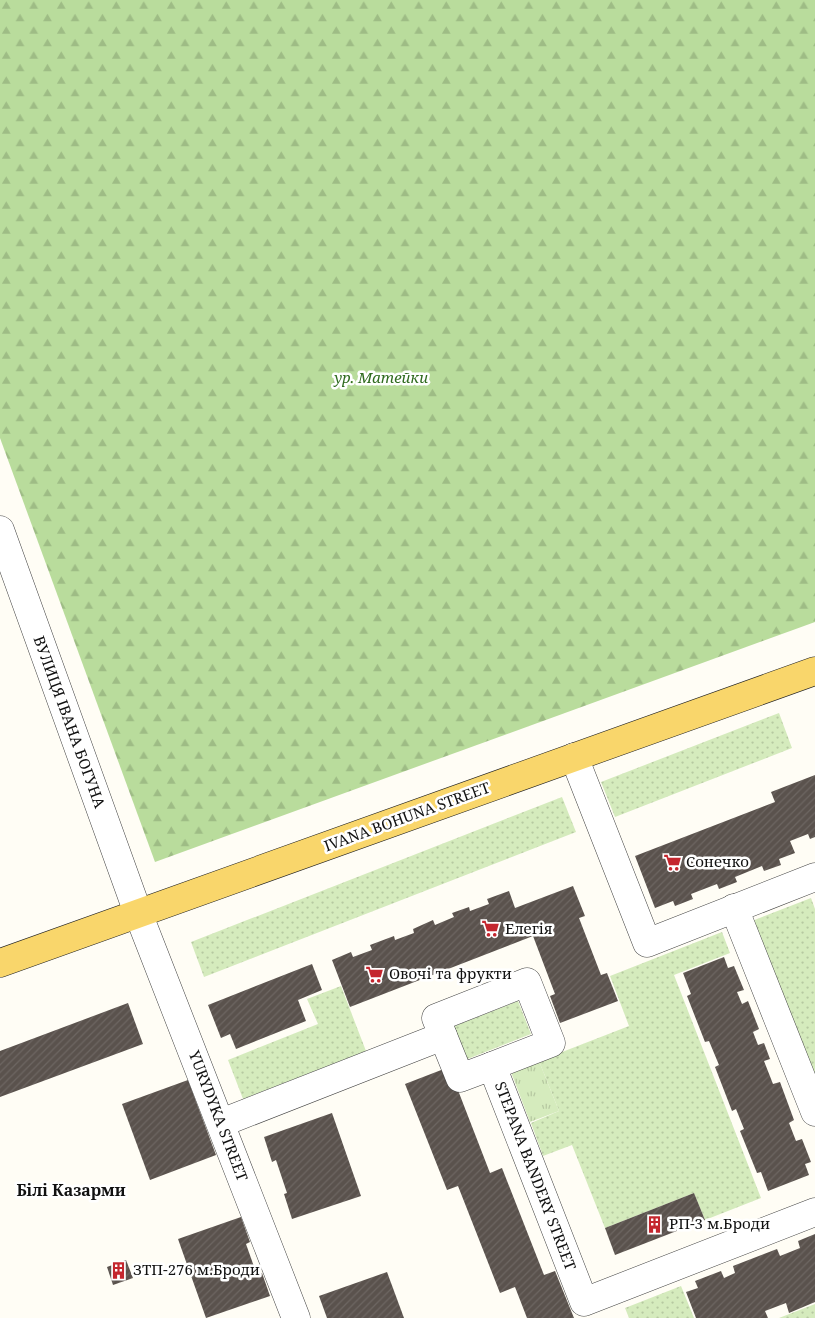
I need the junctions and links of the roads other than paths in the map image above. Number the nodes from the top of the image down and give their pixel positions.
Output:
1 (0, 530) edge
2 (815, 671) edge
3 (574, 757) junction
4 (815, 877) edge
5 (734, 908) junction
6 (138, 914) junction
7 (0, 963) edge
8 (443, 1036) junction
9 (492, 1066) junction
10 (815, 1112) edge
11 (221, 1123) junction
12 (815, 1212) edge
13 (588, 1310) edge
14 (296, 1318) edge

1 - 6 street, ВУЛИЦЯ ІВАНА БОГУНА
2 - 3 main road, IVANA BOHUNA STREET
3 - 5 street
3 - 6 main road, IVANA BOHUNA STREET
4 - 5 street
5 - 10 street
6 - 7 main road, IVANA BOHUNA STREET
6 - 11 street, YURYDYKA STREET
8 - 9 street, STEPANA BANDERY STREET
8 - 9 street
8 - 11 street
9 - 13 street, STEPANA BANDERY STREET
11 - 14 street, YURYDYKA STREET
12 - 13 street, STEPANA BANDERY STREET

